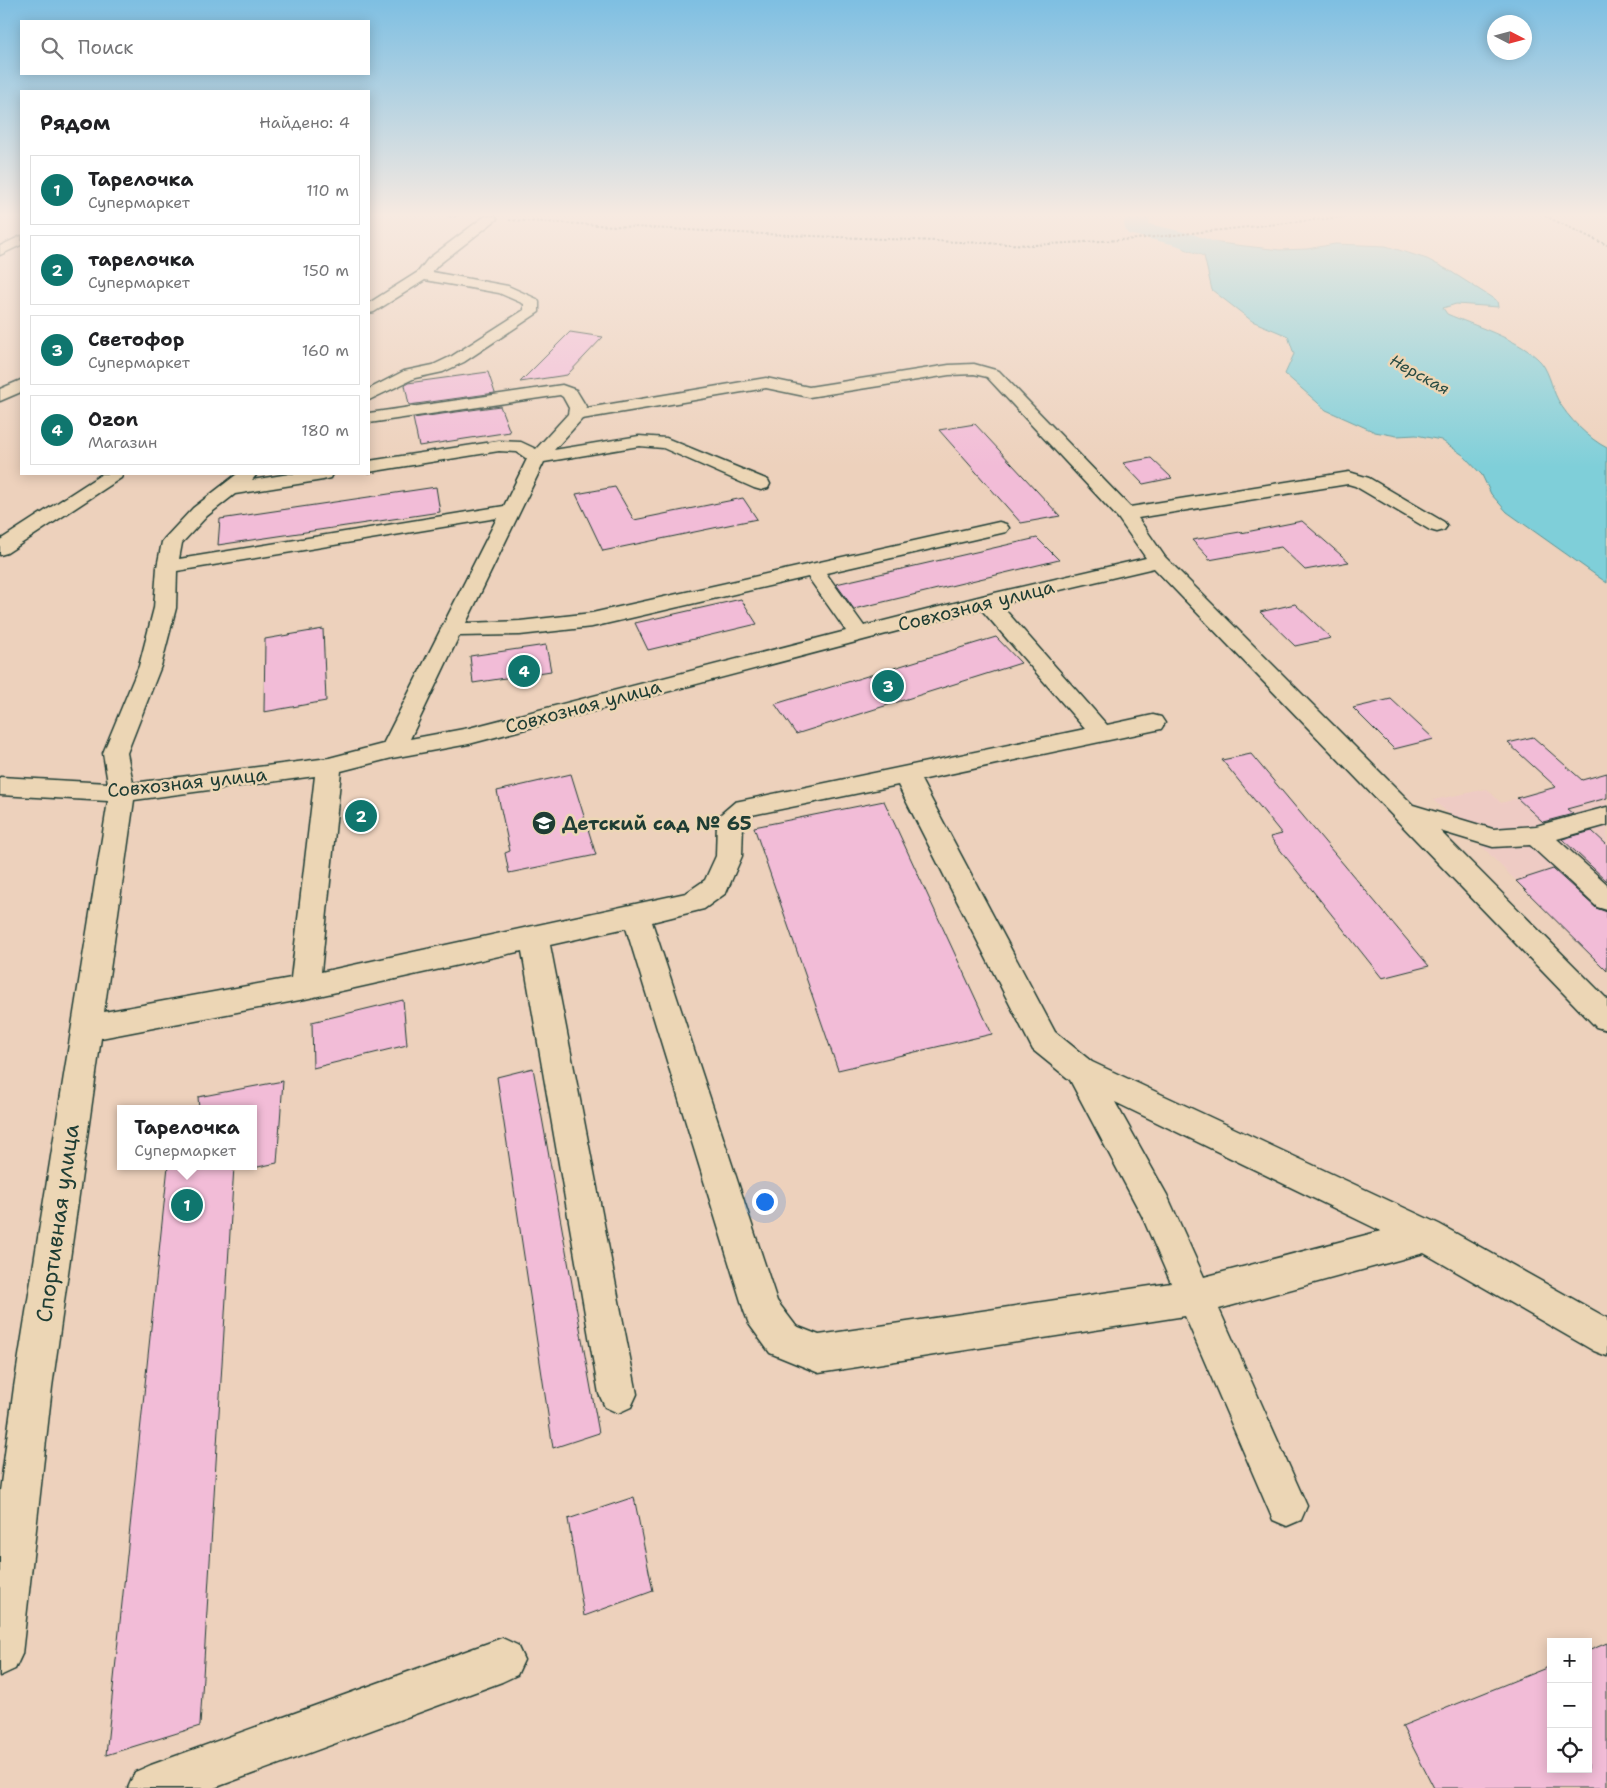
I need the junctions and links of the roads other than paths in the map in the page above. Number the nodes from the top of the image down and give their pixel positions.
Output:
1 (384, 299) edge
2 (526, 299) edge
3 (370, 308) edge
4 (20, 386) edge
5 (370, 394) edge
6 (0, 396) edge
7 (576, 415) junction
8 (370, 418) edge
9 (538, 458) junction
10 (370, 466) edge
11 (112, 475) edge
12 (247, 475) edge
13 (317, 475) edge
14 (761, 484) dead end
15 (229, 489) junction
16 (512, 510) junction
17 (1125, 514) junction
18 (1437, 526) dead end
19 (999, 528) dead end
20 (0, 549) edge
21 (1158, 561) junction
22 (167, 567) junction
23 (814, 570) junction
24 (986, 601) junction
25 (452, 630) junction
26 (859, 634) junction
27 (1153, 723) dead end
28 (1102, 734) junction
29 (392, 750) junction
30 (329, 766) junction
31 (905, 774) junction
32 (0, 786) edge
33 (122, 793) junction
34 (1400, 809) junction
35 (1602, 823) edge
36 (1536, 835) junction
37 (1607, 900) edge
38 (636, 914) junction
39 (534, 937) junction
40 (305, 987) junction
41 (1607, 1018) edge
42 (86, 1028) junction
43 (1081, 1070) junction
44 (1427, 1236) junction
45 (1195, 1297) junction
46 (1607, 1338) edge
47 (618, 1394) dead end
48 (1287, 1506) dead end
49 (0, 1654) edge
50 (502, 1660) dead end
51 (152, 1788) edge

1 - 3 street
2 - 5 street
4 - 6 street
7 - 8 street
7 - 9 street
7 - 17 street
9 - 10 street
9 - 14 street
9 - 16 street
11 - 20 street
12 - 15 street, Спортивная улица
13 - 15 street
15 - 22 street, Спортивная улица
16 - 22 street
16 - 25 street
17 - 18 street
17 - 21 street
19 - 23 street
21 - 24 street, Совхозная улица
21 - 34 street
22 - 33 street, Спортивная улица
23 - 25 street
23 - 26 street
24 - 26 street, Совхозная улица
24 - 28 street
25 - 29 street
26 - 29 street, Совхозная улица
27 - 28 street
28 - 31 street
29 - 30 street, Совхозная улица
30 - 33 street, Совхозная улица
30 - 40 street
31 - 38 street
31 - 43 street
32 - 33 street, Совхозная улица
33 - 42 street, Спортивная улица
34 - 36 street
34 - 41 street
35 - 36 street
36 - 37 street
38 - 39 street
38 - 45 street
39 - 40 street
39 - 47 street
40 - 42 street
42 - 49 street, Спортивная улица
43 - 44 street
43 - 45 street
44 - 45 street
44 - 46 street
45 - 48 street
50 - 51 street

